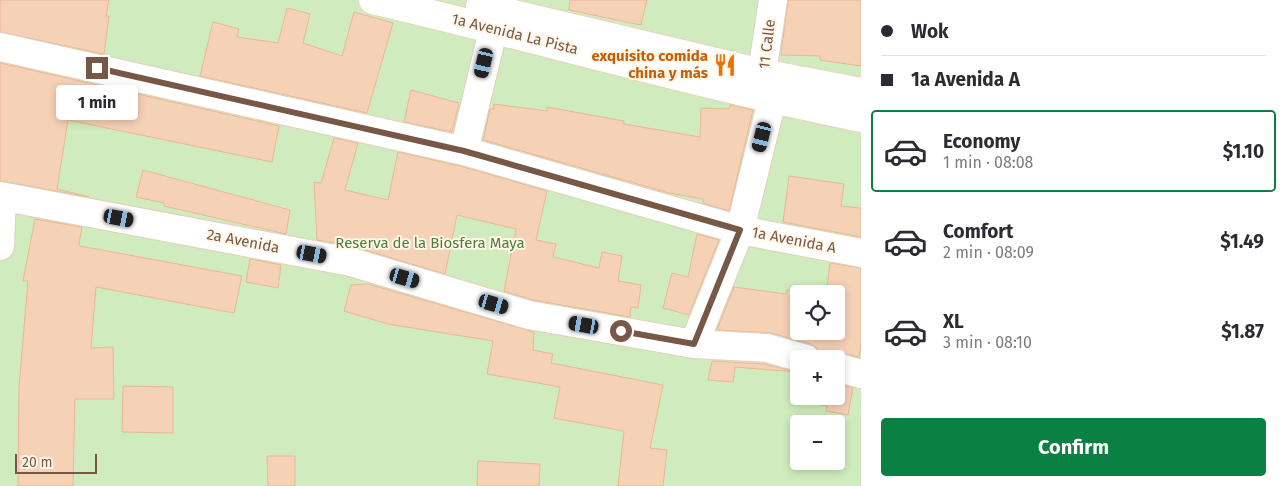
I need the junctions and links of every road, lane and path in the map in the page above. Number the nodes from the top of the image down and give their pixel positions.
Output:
1 (373, 0) edge
2 (455, 0) edge
3 (773, 0) edge
4 (495, 19) junction
5 (0, 47) edge
6 (762, 73) junction
7 (861, 92) edge
8 (772, 100) junction
9 (861, 118) edge
10 (464, 151) junction
11 (1, 196) edge
12 (740, 230) junction
13 (0, 246) edge
14 (861, 253) edge
15 (694, 344) junction
16 (790, 354) edge
17 (845, 370) edge
18 (861, 374) edge

1 - 4 street, 1a Avenida La Pista
2 - 4 street, 1a Avenida La Pista
3 - 6 street, 11 Calle
4 - 6 street, 1a Avenida La Pista
4 - 8 street, 1a Avenida La Pista
4 - 10 street
5 - 10 street, 1a Avenida A
6 - 7 street, 1a Avenida La Pista
6 - 8 street, 11 Calle
8 - 9 street, 1a Avenida La Pista
8 - 12 street
10 - 12 street, 1a Avenida A
11 - 13 street
11 - 15 street, 2a Avenida
12 - 14 street, 1a Avenida A
12 - 15 street
15 - 16 street, 2a Avenida
17 - 18 street

